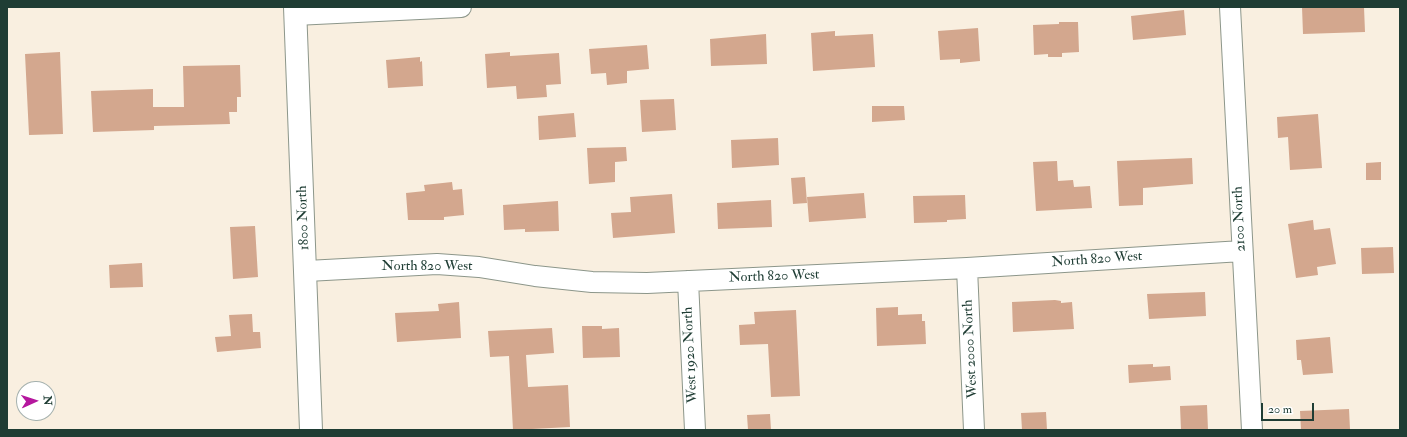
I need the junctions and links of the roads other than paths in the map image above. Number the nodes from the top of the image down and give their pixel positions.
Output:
1 (461, 7) edge
2 (1230, 7) edge
3 (295, 11) edge
4 (1242, 251) junction
5 (967, 268) junction
6 (306, 271) junction
7 (688, 281) junction
8 (311, 430) edge
9 (695, 430) edge
10 (974, 430) edge
11 (1252, 430) edge

1 - 3 street
2 - 4 street, 2100 North
3 - 6 street, 1800 North
4 - 5 street, North 820 West
4 - 11 street, 2100 North
5 - 7 street, North 820 West
5 - 10 street, West 2000 North
6 - 7 street, North 820 West
6 - 8 street, 1800 North
7 - 9 street, West 1920 North

